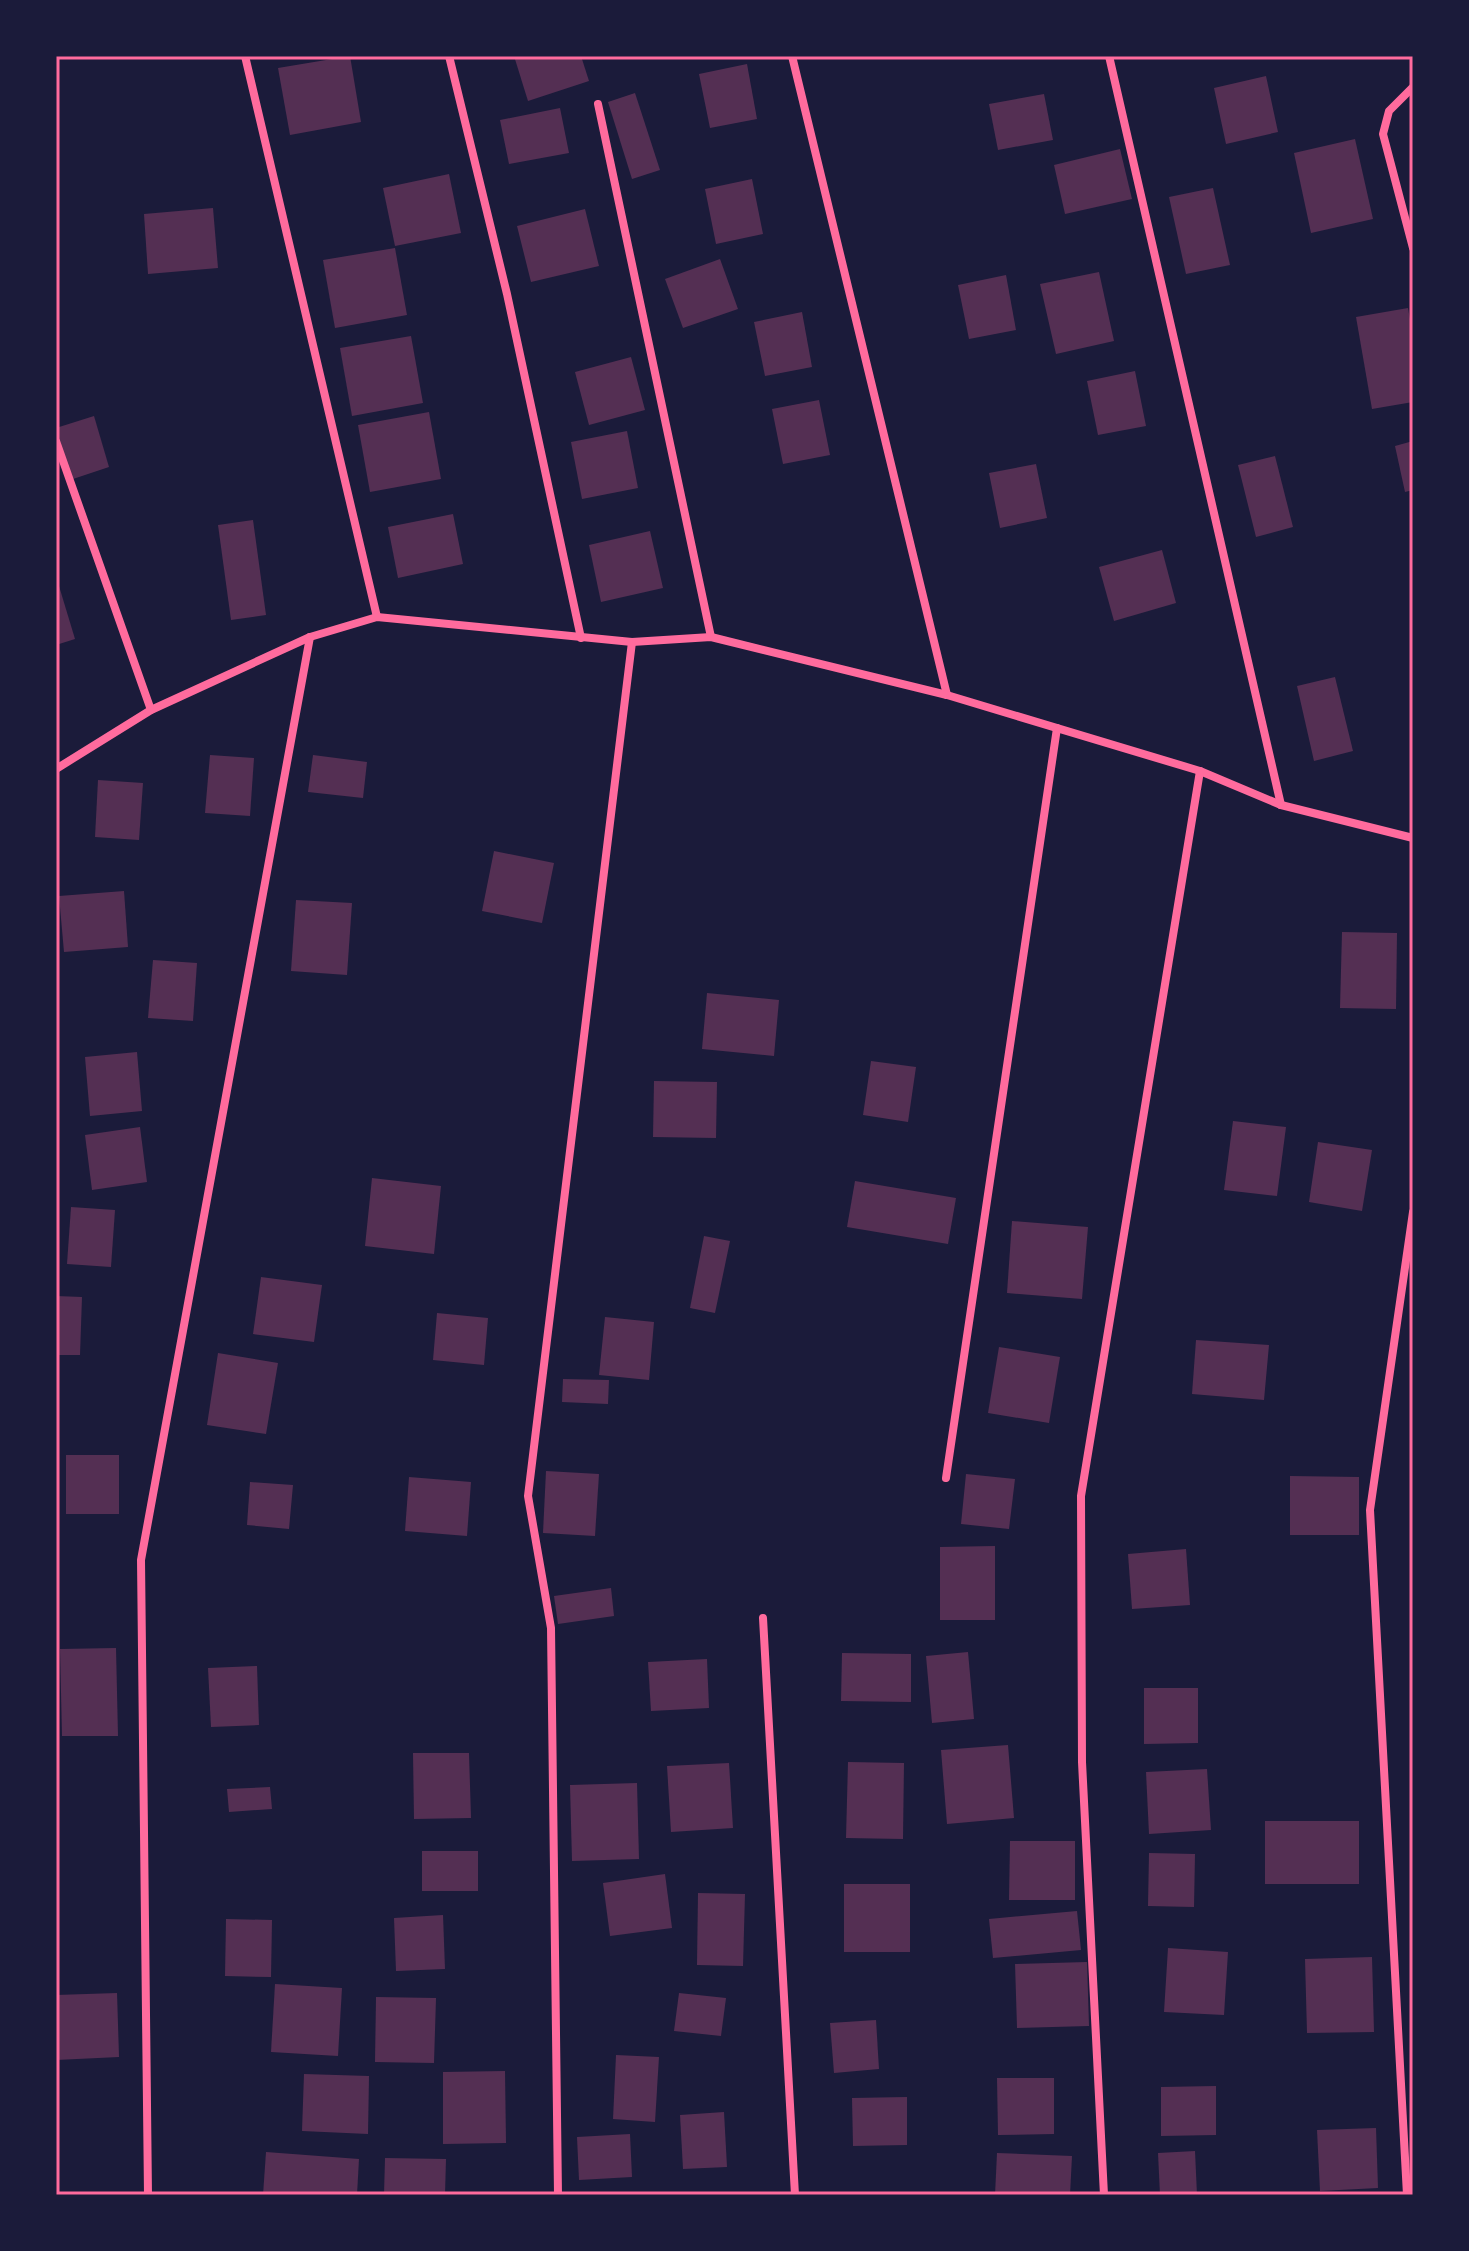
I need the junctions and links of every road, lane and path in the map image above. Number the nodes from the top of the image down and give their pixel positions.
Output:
1 (245, 56) edge
2 (449, 56) edge
3 (792, 56) edge
4 (1109, 56) edge
5 (1413, 87) edge
6 (598, 104) dead end
7 (1413, 248) edge
8 (56, 441) edge
9 (377, 617) junction
10 (310, 637) junction
11 (711, 637) junction
12 (581, 638) junction
13 (632, 642) junction
14 (947, 695) junction
15 (151, 710) junction
16 (1057, 728) junction
17 (56, 769) edge
18 (1200, 771) junction
19 (1281, 805) junction
20 (1413, 838) edge
21 (1413, 1212) edge
22 (946, 1478) dead end
23 (763, 1618) dead end
24 (148, 2195) edge
25 (558, 2195) edge
26 (795, 2195) edge
27 (1104, 2195) edge
28 (1407, 2195) edge

1 - 9 street
2 - 12 street
3 - 14 street
4 - 19 street
5 - 7 street
6 - 11 street
8 - 15 street
9 - 10 street
9 - 12 street
10 - 15 street
10 - 24 street
11 - 13 street
11 - 14 street
12 - 13 street
13 - 25 street
14 - 16 street
15 - 17 street
16 - 18 street
16 - 22 street
18 - 19 street
18 - 27 street
19 - 20 street
21 - 28 street
23 - 26 street

